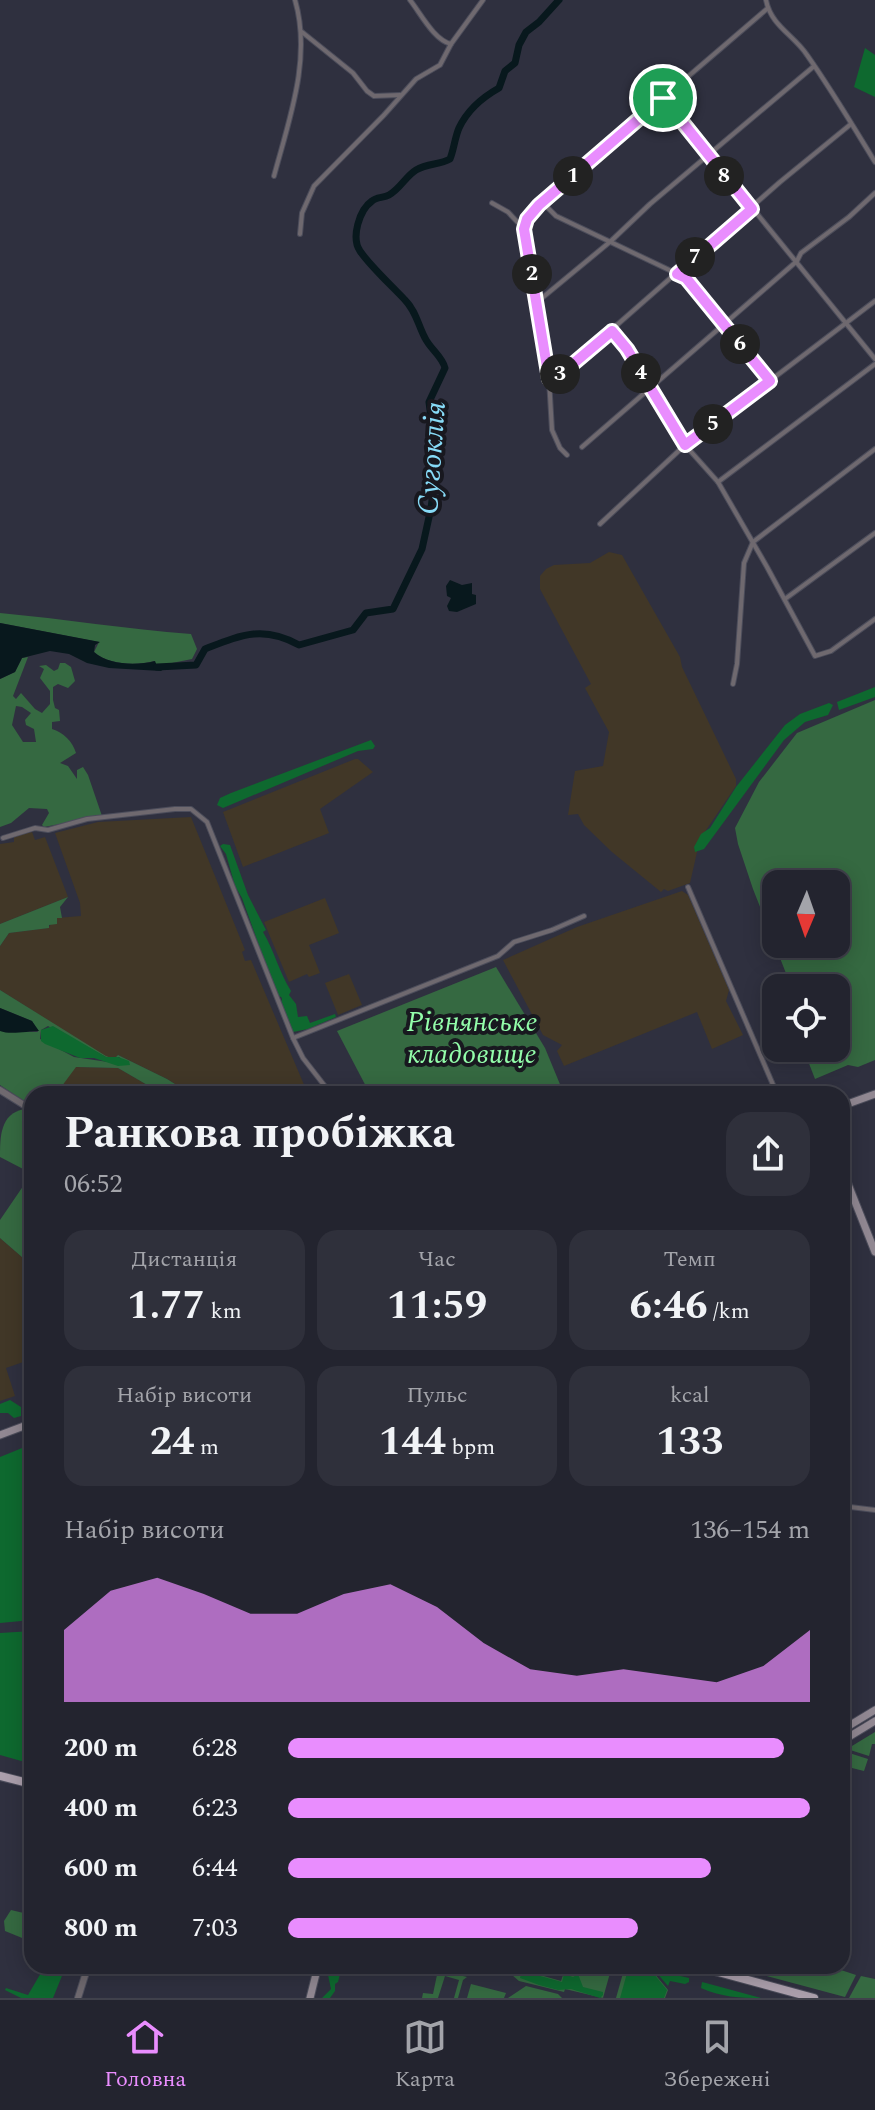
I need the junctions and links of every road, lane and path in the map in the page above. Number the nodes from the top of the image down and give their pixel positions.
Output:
1 (295, 0) edge
2 (410, 0) edge
3 (483, 0) edge
4 (766, 0) edge
5 (768, 8) junction
6 (301, 31) junction
7 (451, 44) junction
8 (813, 67) junction
9 (403, 94) junction
10 (663, 98) junction
11 (851, 124) junction
12 (708, 156) junction
13 (875, 162) edge
14 (274, 176) dead end
15 (875, 193) edge
16 (551, 194) junction
17 (492, 203) dead end
18 (752, 209) junction
19 (524, 229) junction
20 (300, 234) dead end
21 (611, 241) junction
22 (797, 261) junction
23 (677, 274) junction
24 (875, 301) edge
25 (536, 303) junction
26 (847, 322) junction
27 (724, 323) junction
28 (612, 331) junction
29 (875, 361) edge
30 (549, 379) junction
31 (770, 381) junction
32 (650, 386) junction
33 (685, 445) junction
34 (582, 447) dead end
35 (875, 449) edge
36 (567, 455) dead end
37 (718, 482) junction
38 (600, 524) dead end
39 (875, 533) edge
40 (753, 542) junction
41 (785, 599) junction
42 (875, 619) edge
43 (733, 684) dead end
44 (3, 838) dead end
45 (688, 887) dead end
46 (584, 916) dead end
47 (293, 1038) junction
48 (325, 1086) edge
49 (774, 1086) edge
50 (0, 1090) edge
51 (875, 1094) edge
52 (850, 1103) edge
53 (24, 1105) edge
54 (850, 1189) edge
55 (875, 1252) edge
56 (24, 1426) edge
57 (0, 1435) edge
58 (850, 1507) edge
59 (875, 1510) edge
60 (875, 1710) edge
61 (875, 1721) edge
62 (850, 1725) edge
63 (850, 1736) edge
64 (0, 1776) edge
65 (24, 1782) edge
66 (86, 1974) edge
67 (316, 1974) edge
68 (726, 1974) edge
69 (78, 1998) edge
70 (310, 1998) edge
71 (814, 1998) edge

1 - 6 street
2 - 7 street
3 - 7 street
4 - 5 street
5 - 8 street
5 - 10 street
6 - 9 street
6 - 14 street
7 - 9 street
8 - 11 street
8 - 12 street
9 - 20 street
10 - 12 street
10 - 16 street
11 - 13 street
11 - 18 street
12 - 18 street
12 - 21 street
15 - 22 street
16 - 19 street
16 - 21 street
17 - 19 street
18 - 22 street
18 - 23 street
19 - 25 street
21 - 23 street
21 - 25 street
22 - 26 street
22 - 27 street
23 - 27 street
23 - 28 street
24 - 26 street
25 - 30 street
26 - 29 street
26 - 31 street
27 - 31 street
27 - 32 street
28 - 30 street
28 - 32 street
29 - 37 street
30 - 36 street
31 - 33 street
32 - 33 street
32 - 34 street
33 - 37 street
33 - 38 street
35 - 40 street
37 - 40 street
39 - 41 street
40 - 41 street
40 - 43 street
41 - 42 street
44 - 47 street
45 - 49 street
46 - 47 street
47 - 48 street
50 - 53 street
51 - 52 main road
54 - 55 main road
56 - 57 main road
58 - 59 street
60 - 62 main road
61 - 63 main road
64 - 65 main road
66 - 69 street
67 - 70 main road
68 - 71 main road

